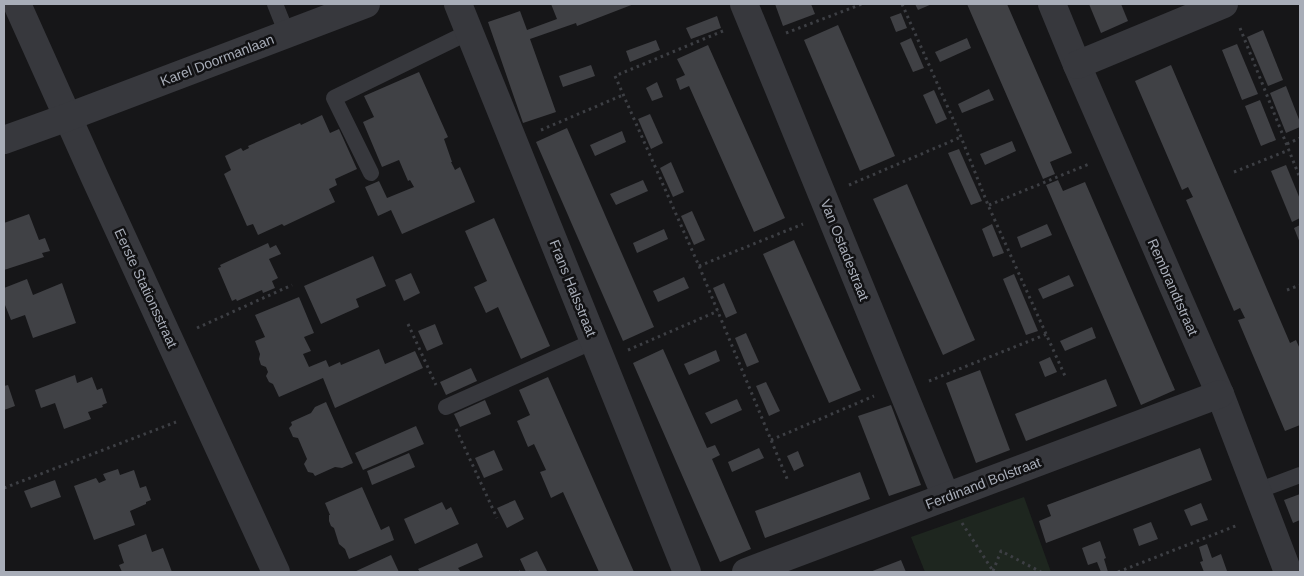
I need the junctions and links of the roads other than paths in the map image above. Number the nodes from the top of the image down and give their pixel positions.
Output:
1 (17, 4) edge
2 (275, 4) edge
3 (366, 4) edge
4 (458, 4) edge
5 (1052, 4) edge
6 (1231, 12) edge
7 (752, 22) edge
8 (469, 32) junction
9 (287, 34) junction
10 (1077, 65) junction
11 (68, 118) junction
12 (4, 140) edge
13 (371, 173) dead end
14 (598, 351) junction
15 (1220, 394) junction
16 (446, 406) dead end
17 (1300, 475) edge
18 (946, 497) junction
19 (1262, 502) junction
20 (276, 572) edge
21 (687, 572) edge
22 (746, 572) edge
23 (1288, 572) edge

1 - 11 street, Eerste Stationsstraat
2 - 9 lane
3 - 9 street, Karel Doormanlaan
4 - 8 street, Frans Halsstraat
5 - 10 street, Rembrandtstraat
6 - 10 street
7 - 18 street, Van Ostadestraat
8 - 13 lane
8 - 14 street, Frans Halsstraat
9 - 11 street, Karel Doormanlaan
10 - 15 street, Rembrandtstraat
11 - 12 street, Karel Doormanlaan
11 - 20 street, Eerste Stationsstraat
14 - 16 lane
14 - 21 street, Frans Halsstraat
15 - 18 street, Ferdinand Bolstraat
15 - 19 street, Rembrandtstraat
17 - 19 lane
18 - 22 street, Ferdinand Bolstraat
19 - 23 street, Rembrandtstraat

